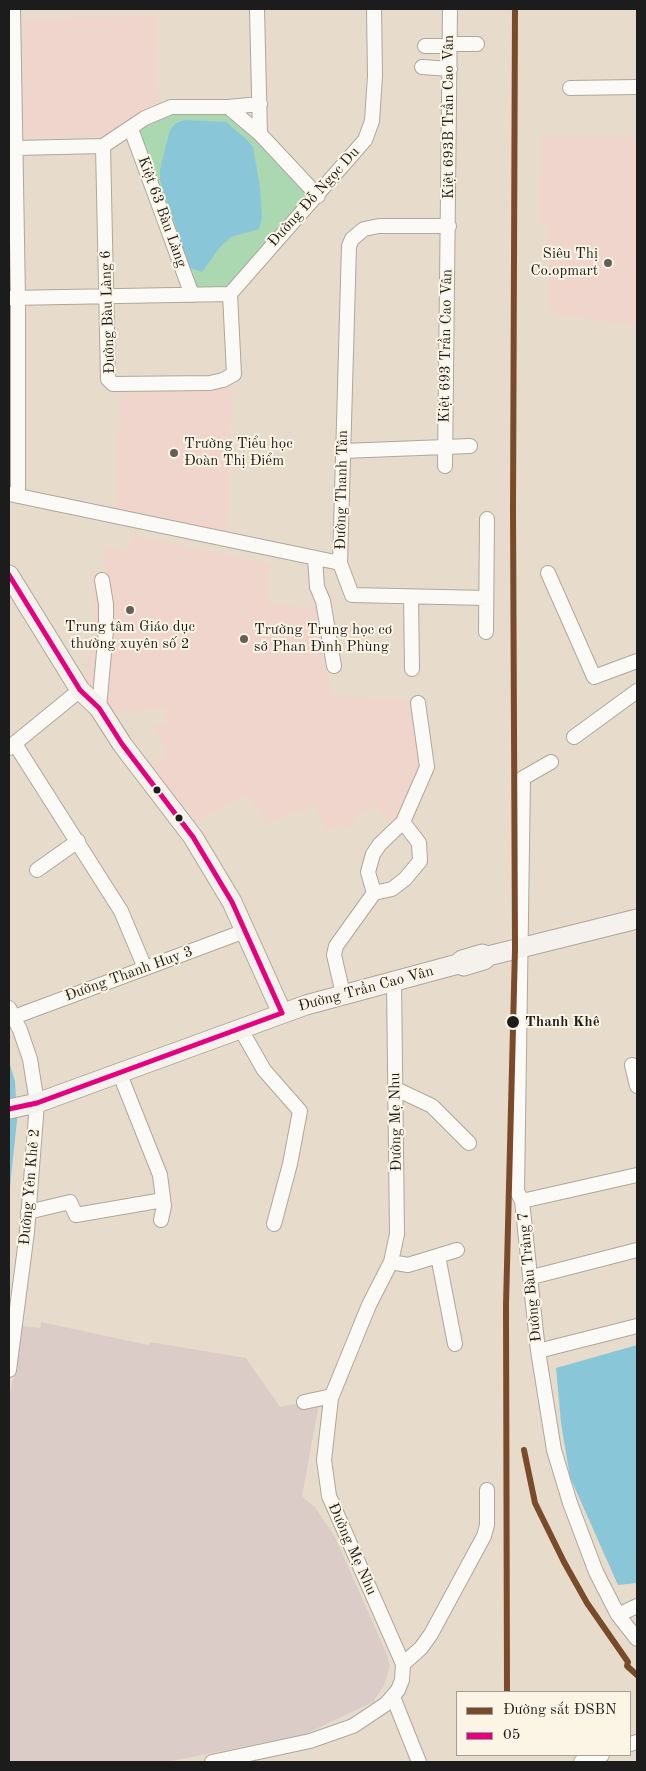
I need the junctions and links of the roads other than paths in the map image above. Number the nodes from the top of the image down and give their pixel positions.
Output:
1 (13, 9) edge
2 (257, 9) edge
3 (374, 9) edge
4 (450, 9) edge
5 (477, 44) dead end
6 (450, 45) junction
7 (425, 46) dead end
8 (422, 67) dead end
9 (450, 69) junction
10 (637, 87) edge
11 (570, 88) dead end
12 (260, 104) junction
13 (228, 107) junction
14 (131, 129) junction
15 (260, 134) junction
16 (103, 146) junction
17 (15, 148) junction
18 (318, 196) junction
19 (448, 226) junction
20 (230, 294) junction
21 (192, 295) junction
22 (106, 296) junction
23 (13, 298) edge
24 (470, 446) dead end
25 (445, 447) junction
26 (343, 451) junction
27 (445, 466) dead end
28 (13, 495) edge
29 (486, 519) dead end
30 (315, 558) junction
31 (340, 563) junction
32 (548, 573) dead end
33 (9, 576) edge
34 (102, 580) dead end
35 (411, 597) junction
36 (486, 598) junction
37 (486, 632) dead end
38 (637, 661) edge
39 (334, 666) dead end
40 (412, 669) dead end
41 (80, 690) junction
42 (637, 691) edge
43 (418, 703) dead end
44 (99, 708) junction
45 (574, 737) dead end
46 (12, 746) edge
47 (552, 762) dead end
48 (403, 822) junction
49 (78, 841) junction
50 (37, 870) dead end
51 (374, 894) junction
52 (637, 919) edge
53 (245, 931) junction
54 (521, 947) junction
55 (145, 968) junction
56 (394, 980) junction
57 (344, 994) junction
58 (11, 1013) edge
59 (282, 1013) junction
60 (240, 1028) junction
61 (632, 1065) dead end
62 (119, 1072) junction
63 (637, 1086) edge
64 (396, 1089) junction
65 (37, 1103) junction
66 (12, 1109) edge
67 (469, 1143) dead end
68 (637, 1175) edge
69 (163, 1200) junction
70 (522, 1201) junction
71 (28, 1212) junction
72 (161, 1220) dead end
73 (274, 1224) dead end
74 (458, 1250) dead end
75 (637, 1250) edge
76 (438, 1256) junction
77 (391, 1262) junction
78 (532, 1277) junction
79 (637, 1326) edge
80 (455, 1344) dead end
81 (538, 1351) junction
82 (9, 1370) edge
83 (332, 1396) junction
84 (304, 1402) dead end
85 (487, 1490) dead end
86 (637, 1606) edge
87 (618, 1615) junction
88 (637, 1638) edge
89 (402, 1664) junction
90 (393, 1697) junction
91 (599, 1758) edge
92 (212, 1762) edge
93 (419, 1762) edge
94 (581, 1762) edge

1 - 17 street
2 - 12 street
3 - 18 street, Đường Đỗ Ngọc Du
4 - 6 street, Kiệt 693B Trần Cao Vân
5 - 6 street
6 - 7 street
6 - 9 street, Kiệt 693B Trần Cao Vân
8 - 9 street
9 - 19 street, Kiệt 693B Trần Cao Vân
10 - 11 street
12 - 13 street
12 - 15 street
13 - 14 street
13 - 15 street
14 - 16 street
14 - 21 street, Kiệt 63 Bàu Làng
15 - 18 street
16 - 17 street
16 - 22 street, Đường Bàu Làng 6
17 - 23 street
18 - 20 street, Đường Đỗ Ngọc Du
19 - 25 street, Kiệt 693 Trần Cao Vân
19 - 26 street, Đường Thanh Tân
20 - 21 street
20 - 22 street, Đường Bàu Làng 6
21 - 22 street
22 - 23 street
23 - 28 street
24 - 25 street
25 - 26 street
25 - 27 street, Kiệt 693 Trần Cao Vân
26 - 31 street, Đường Thanh Tân
28 - 30 street, Đường Thanh Tân
29 - 36 street
30 - 31 street, Đường Thanh Tân
30 - 39 street
31 - 35 street
32 - 38 street
33 - 41 main road, Đường Trần Cao Vân
34 - 44 street
35 - 36 street
35 - 40 street
36 - 37 street
41 - 44 main road, Đường Trần Cao Vân
41 - 46 street
42 - 45 street
43 - 48 street
44 - 53 main road, Đường Trần Cao Vân
46 - 49 street
47 - 54 street, Đường Bàu Trảng 7
48 - 51 street
48 - 51 street
49 - 50 street
49 - 55 street
51 - 57 street
52 - 54 main road
53 - 55 street, Đường Thanh Huy 3
53 - 59 main road, Đường Trần Cao Vân
54 - 56 main road, Đường Trần Cao Vân
54 - 70 street, Đường Bàu Trảng 7
55 - 58 street, Đường Thanh Huy 3
56 - 57 main road, Đường Trần Cao Vân
56 - 64 street, Đường Mẹ Nhu
57 - 59 main road, Đường Trần Cao Vân
58 - 65 street, Đường Yên Khê 2
59 - 60 main road
60 - 62 main road
60 - 73 street
61 - 63 street
62 - 65 main road
62 - 69 street
64 - 67 street
64 - 77 street, Đường Mẹ Nhu
65 - 66 main road
65 - 71 street, Đường Yên Khê 2
68 - 70 street
69 - 71 street
69 - 72 street
70 - 78 street, Đường Bàu Trảng 7
71 - 82 street, Đường Yên Khê 2
74 - 76 street
75 - 78 street
76 - 77 street
76 - 80 street
77 - 83 street, Đường Mẹ Nhu
78 - 81 street, Đường Bàu Trảng 7
79 - 81 street
81 - 87 street, Đường Bàu Trảng 7
83 - 84 street
83 - 89 street, Đường Mẹ Nhu
85 - 89 street
86 - 87 street
87 - 88 street, Đường Bàu Trảng 7
89 - 90 street
90 - 92 street
90 - 93 street
91 - 94 street

